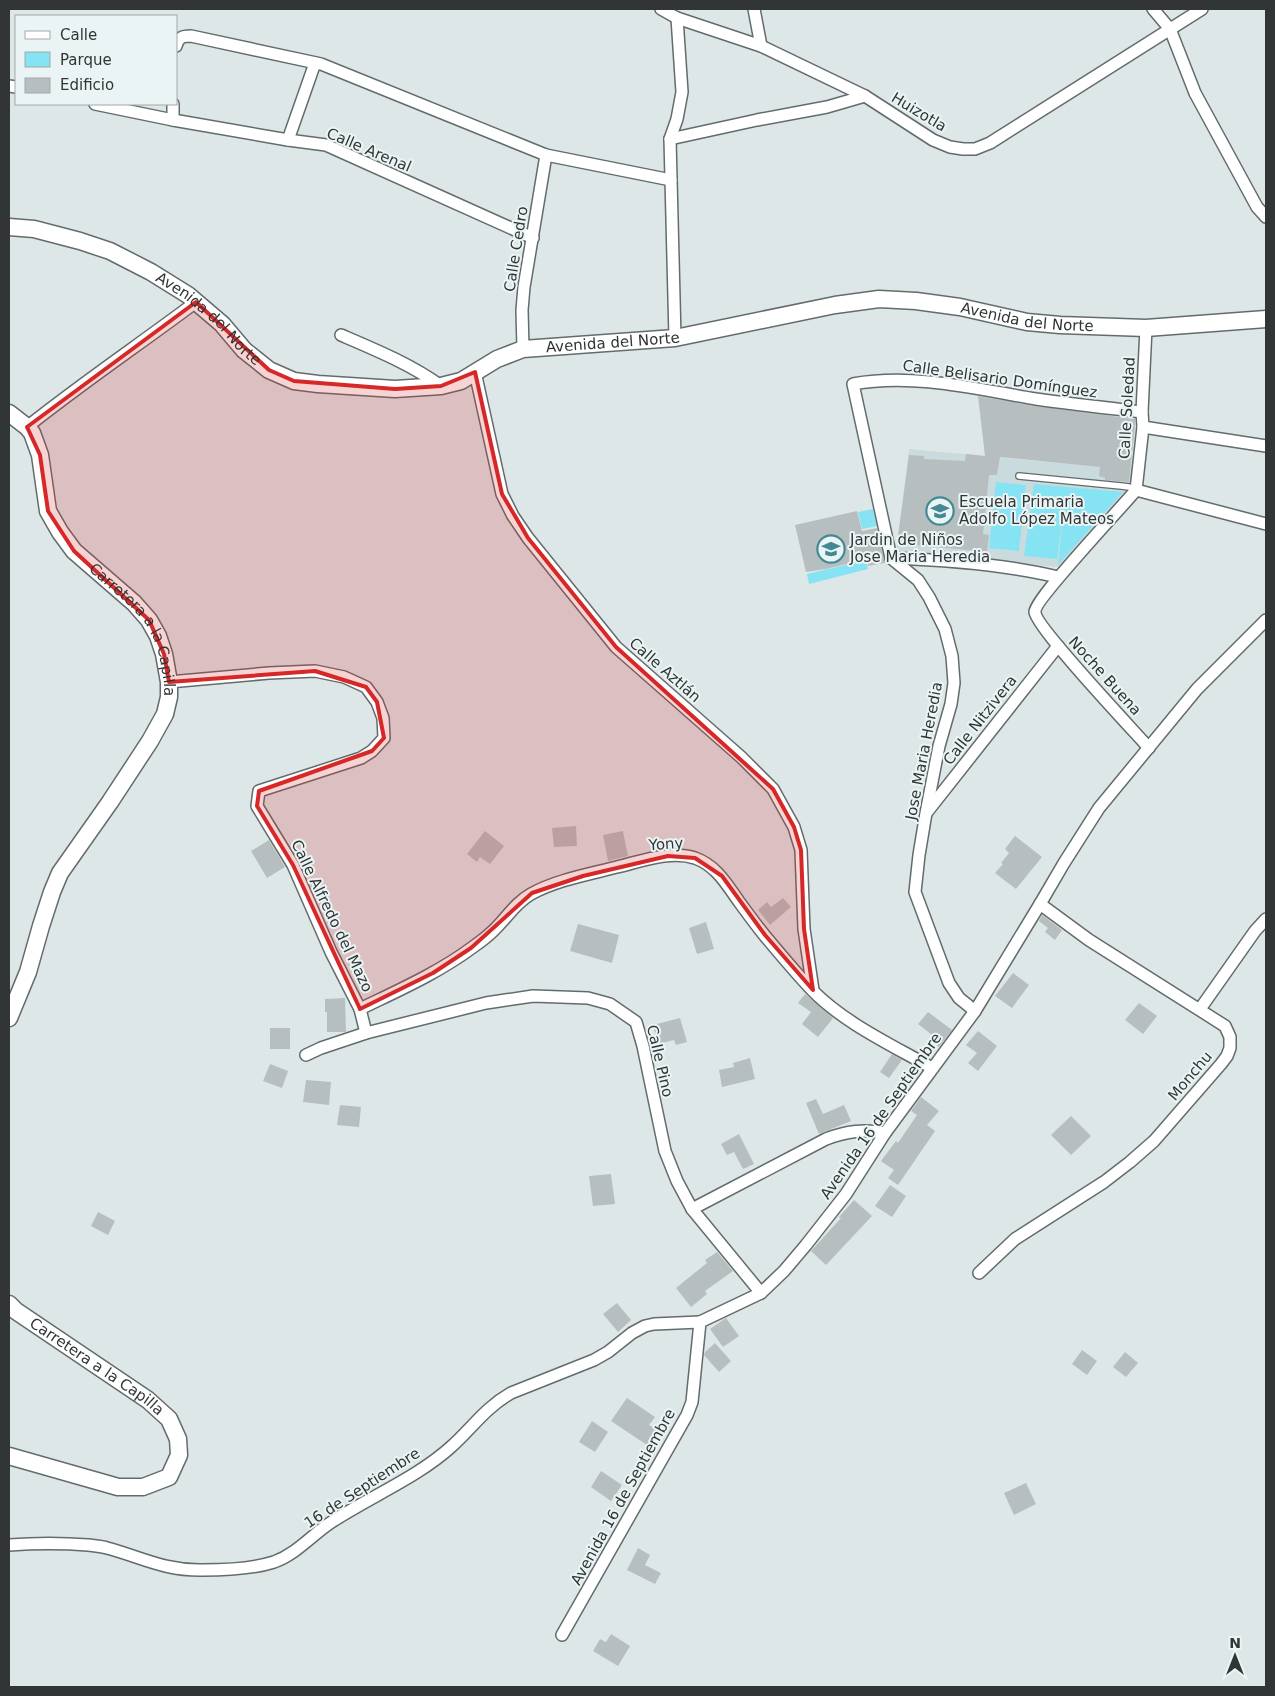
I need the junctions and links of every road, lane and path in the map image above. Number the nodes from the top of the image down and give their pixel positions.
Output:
1 (661, 9) edge
2 (754, 9) edge
3 (1153, 9) edge
4 (1202, 9) edge
5 (676, 18) junction
6 (1170, 29) junction
7 (178, 40) edge
8 (761, 46) junction
9 (315, 63) junction
10 (865, 96) junction
11 (100, 105) edge
12 (174, 105) edge
13 (173, 120) junction
14 (670, 139) junction
15 (288, 140) junction
16 (546, 155) junction
17 (672, 180) junction
18 (1266, 217) edge
19 (9, 227) edge
20 (533, 238) junction
21 (196, 302) junction
22 (1266, 319) edge
23 (1146, 328) junction
24 (341, 335) dead end
25 (675, 338) junction
26 (522, 348) junction
27 (475, 372) junction
28 (441, 386) junction
29 (1142, 412) junction
30 (9, 413) edge
31 (27, 427) junction
32 (1143, 427) junction
33 (1266, 446) edge
34 (1019, 476) dead end
35 (1136, 490) junction
36 (1266, 524) edge
37 (891, 558) junction
38 (1058, 577) junction
39 (1266, 620) edge
40 (1058, 646) junction
41 (169, 682) junction
42 (1149, 748) junction
43 (926, 814) junction
44 (1040, 904) junction
45 (1266, 919) edge
46 (813, 990) junction
47 (360, 1009) junction
48 (1200, 1009) junction
49 (975, 1011) junction
50 (9, 1018) edge
51 (366, 1033) junction
52 (306, 1054) dead end
53 (932, 1068) junction
54 (885, 1133) junction
55 (692, 1209) junction
56 (979, 1273) dead end
57 (761, 1293) junction
58 (9, 1304) edge
59 (700, 1322) junction
60 (9, 1456) edge
61 (9, 1545) edge
62 (562, 1635) dead end

1 - 5 street, Huizotla
2 - 8 street
3 - 6 street
4 - 6 street, Huizotla
5 - 8 street, Huizotla
5 - 14 street
6 - 10 street, Huizotla
6 - 18 street
7 - 9 street
8 - 10 street, Huizotla
9 - 15 street
9 - 16 street
10 - 14 street
11 - 13 street, Calle Arenal
12 - 13 street
13 - 15 street, Calle Arenal
14 - 17 street
15 - 20 street, Calle Arenal
16 - 17 street
16 - 20 street, Calle Cedro
17 - 25 street
19 - 21 street, Avenida del Norte
20 - 26 street, Calle Cedro
21 - 28 street, Avenida del Norte
21 - 31 street
22 - 23 street, Avenida del Norte
23 - 25 street, Avenida del Norte
23 - 29 street, Calle Soledad
24 - 28 street
25 - 26 street, Avenida del Norte
26 - 27 street, Avenida del Norte
27 - 28 street, Avenida del Norte
27 - 46 street, Calle Aztlán
29 - 32 street, Calle Soledad
29 - 37 street, Calle Belisario Domínguez
30 - 31 street, Carretera a la Capilla
31 - 41 street, Carretera a la Capilla
32 - 33 street
32 - 35 street, Calle Soledad
34 - 35 lane
35 - 36 street
35 - 38 street
37 - 38 street
37 - 43 street, Jose Maria Heredia
38 - 40 street, Noche Buena
39 - 42 street, Avenida 16 de Septiembre
40 - 42 street, Noche Buena
40 - 43 street, Calle Nitzivera
41 - 47 street, Calle Alfredo del Mazo
41 - 50 street, Carretera a la Capilla
42 - 44 street, Avenida 16 de Septiembre
43 - 49 street, Jose Maria Heredia
44 - 48 street, Monchu
44 - 49 street, Avenida 16 de Septiembre
45 - 48 street
46 - 47 street, Yony
46 - 53 street, Yony
47 - 51 street, Calle Alfredo del Mazo
48 - 56 street, Monchu
49 - 53 street, Avenida 16 de Septiembre
51 - 52 street, Calle Pino
51 - 55 street, Calle Pino
53 - 54 street, Avenida 16 de Septiembre
54 - 55 street
54 - 57 street, Avenida 16 de Septiembre
55 - 57 street, Calle Pino
57 - 59 street, Avenida 16 de Septiembre
58 - 60 street, Carretera a la Capilla
59 - 61 street, 16 de Septiembre
59 - 62 street, Avenida 16 de Septiembre

